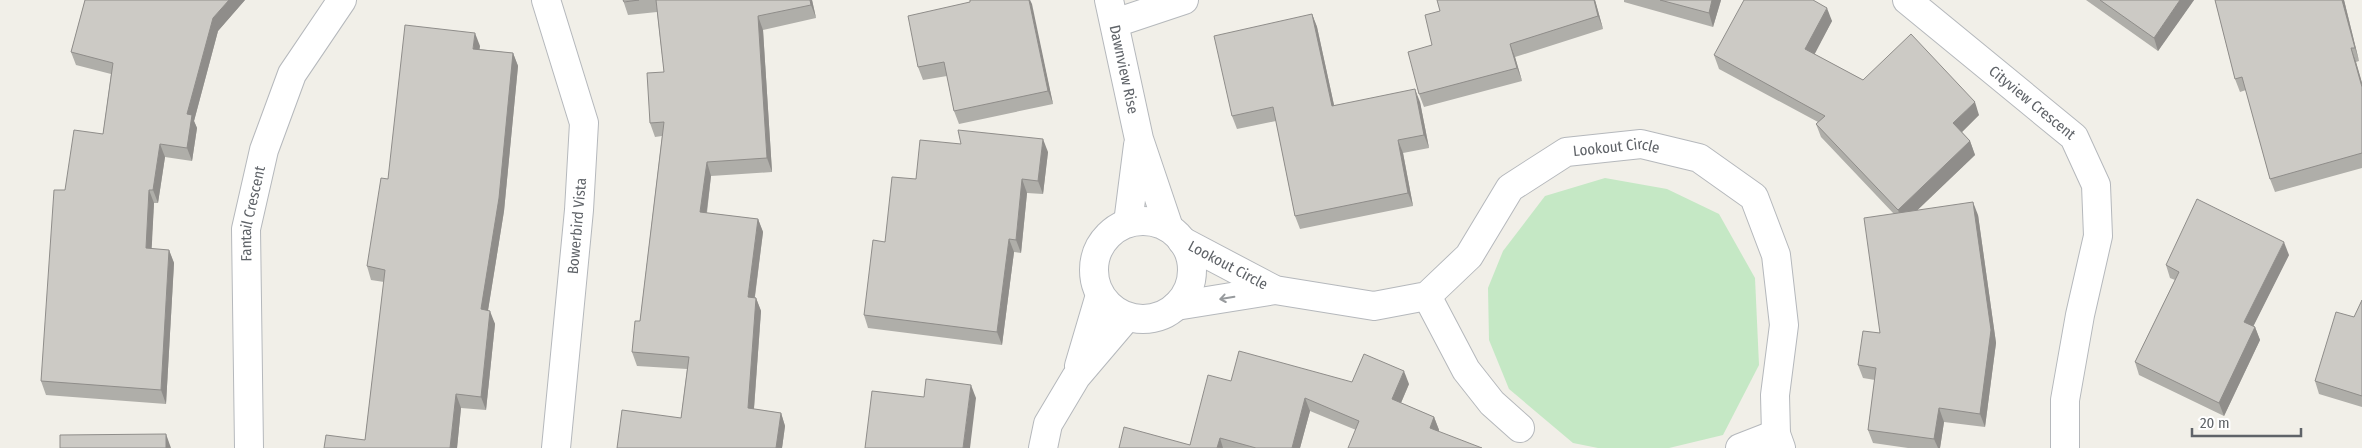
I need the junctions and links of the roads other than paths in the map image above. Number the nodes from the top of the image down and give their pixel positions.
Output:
1 (342, 0) edge
2 (1184, 0) edge
3 (1907, 0) edge
4 (545, 3) edge
5 (1112, 12) edge
6 (1139, 139) junction
7 (1128, 222) junction
8 (1176, 234) junction
9 (1275, 290) junction
10 (1100, 295) junction
11 (1427, 296) junction
12 (1176, 306) junction
13 (1127, 317) junction
14 (1076, 377) junction
15 (1520, 428) dead end
16 (1778, 441) edge
17 (249, 448) edge
18 (556, 448) edge
19 (1044, 448) edge
20 (1740, 448) edge
21 (2065, 448) edge

1 - 17 street, Fantail Crescent
2 - 5 street
3 - 21 street, Cityview Crescent
4 - 18 street, Bowerbird Vista
5 - 6 street, Dawnview Rise
6 - 7 street, Dawnview Rise
6 - 8 street, Dawnview Rise
7 - 8 street
7 - 10 street
8 - 9 street, Lookout Circle
8 - 12 street
9 - 11 street, Lookout Circle
9 -> 12 street, Lookout Circle
10 - 13 street
10 - 14 street
11 - 15 street
11 - 16 street, Lookout Circle
12 - 13 street
13 - 14 street
14 - 19 street
16 - 20 street

